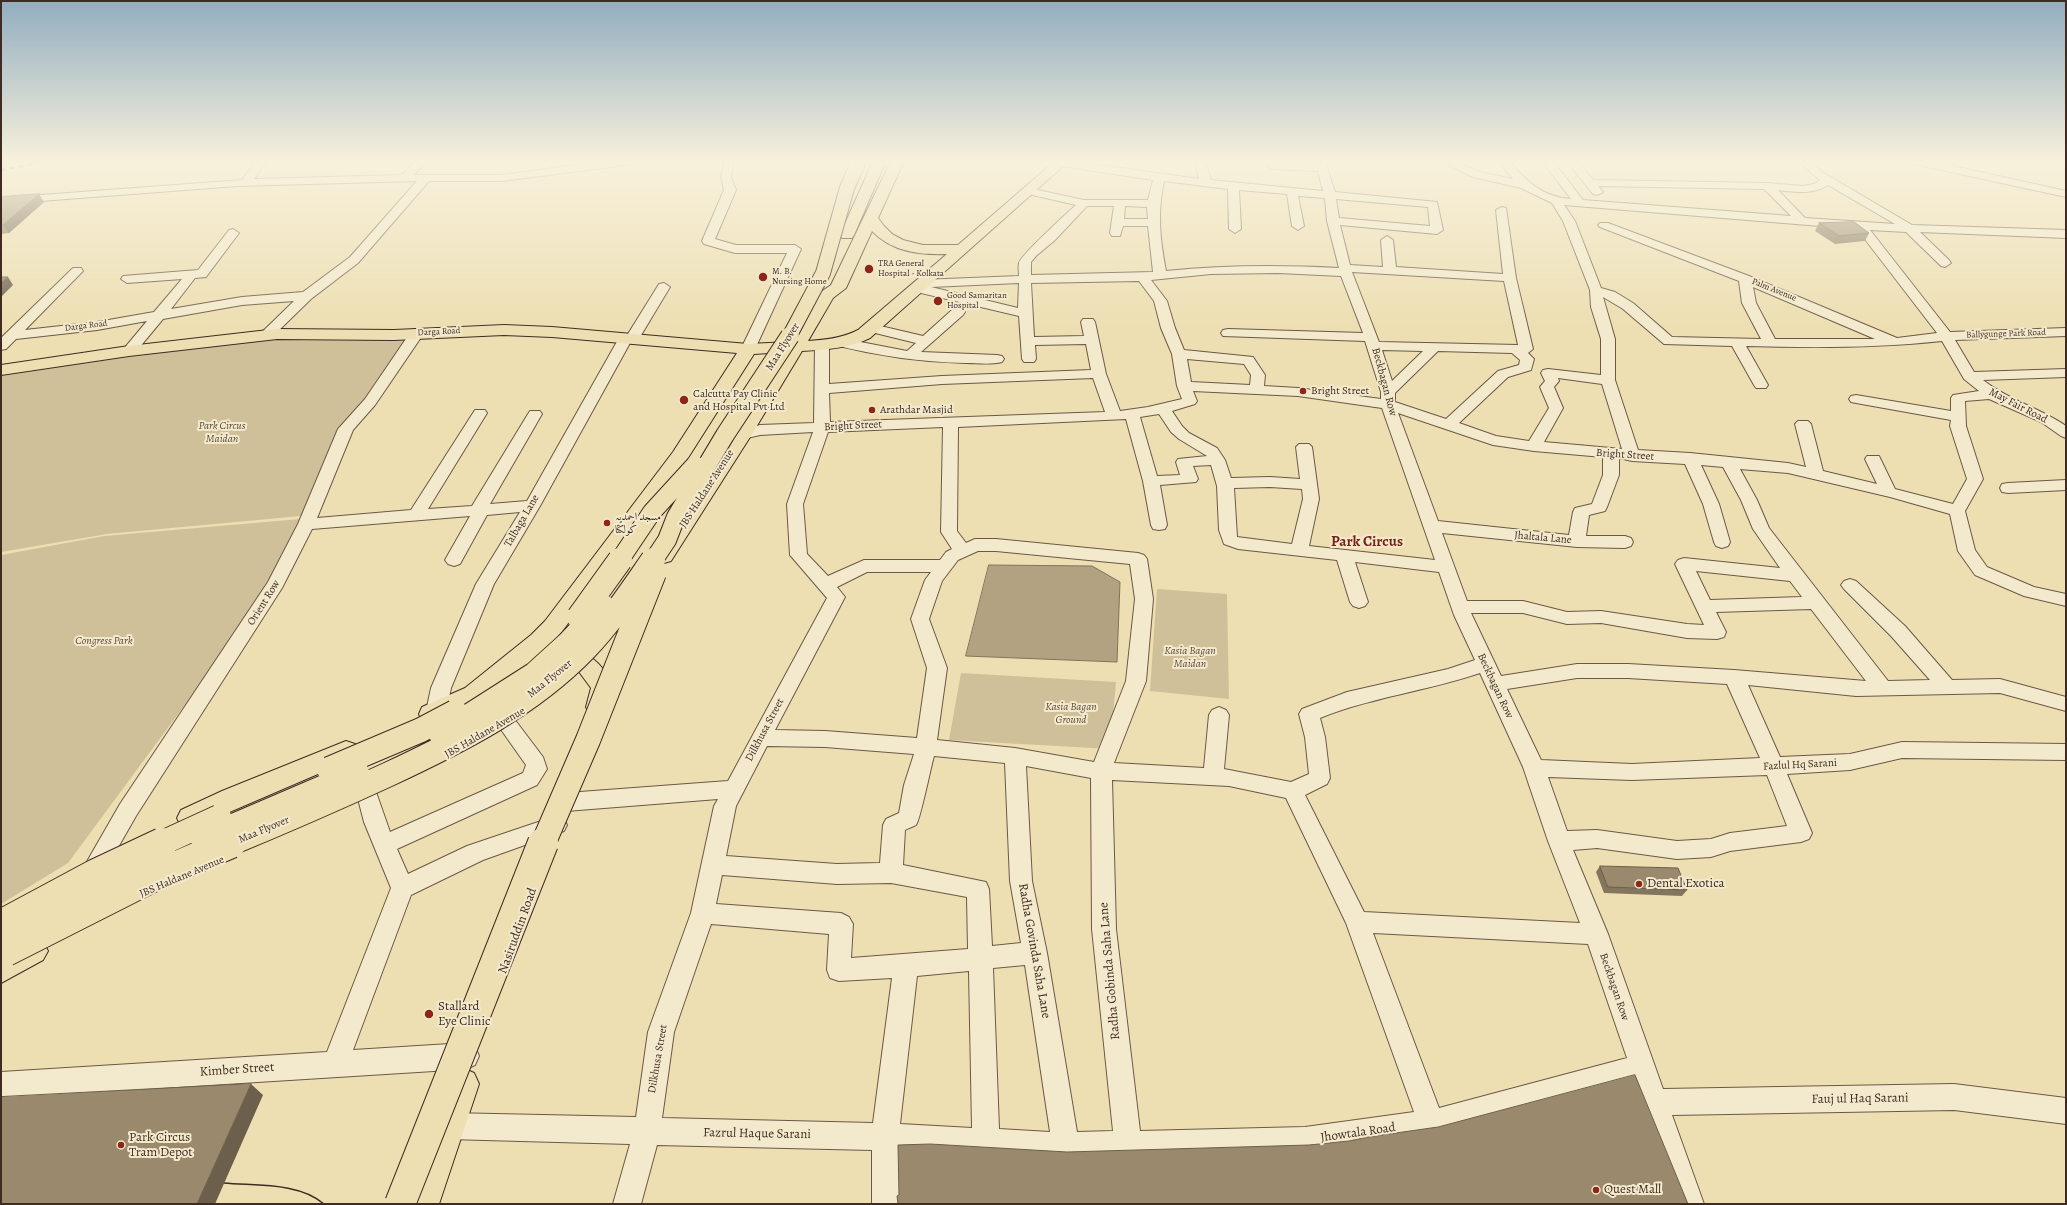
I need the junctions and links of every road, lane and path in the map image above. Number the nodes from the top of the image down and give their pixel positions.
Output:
1 (392, 217) edge
2 (718, 217) edge
3 (826, 217) edge
4 (839, 217) edge
5 (855, 217) edge
6 (871, 217) joint
7 (998, 217) edge
8 (1070, 217) edge
9 (1118, 217) edge
10 (1154, 217) edge
11 (1234, 217) edge
12 (1296, 217) edge
13 (1333, 217) edge
14 (1435, 217) edge
15 (1503, 217) edge
16 (1567, 217) edge
17 (1767, 217) edge
18 (1798, 217) edge
19 (1891, 217) edge
20 (1801, 220) junction
21 (1333, 221) junction
22 (1154, 223) junction
23 (1604, 225) dead end
24 (1860, 225) junction
25 (1298, 226) dead end
26 (1908, 227) junction
27 (1235, 229) dead end
28 (233, 233) dead end
29 (2066, 234) edge
30 (1387, 240) dead end
31 (962, 249) junction
32 (1944, 263) dead end
33 (1346, 270) junction
34 (1390, 270) junction
35 (77, 271) dead end
36 (1160, 275) junction
37 (1143, 277) junction
38 (1510, 278) junction
39 (127, 279) dead end
40 (189, 279) dead end
41 (1025, 279) junction
42 (1745, 279) junction
43 (919, 286) junction
44 (664, 287) dead end
45 (1596, 290) junction
46 (827, 295) junction
47 (306, 296) junction
48 (958, 312) dead end
49 (1025, 314) junction
50 (159, 315) junction
51 (1088, 322) dead end
52 (872, 328) junction
53 (2066, 332) edge
54 (417, 333) junction
55 (1228, 333) dead end
56 (12, 335) junction
57 (266, 335) junction
58 (1946, 336) junction
59 (629, 339) junction
60 (1092, 340) junction
61 (926, 341) junction
62 (1027, 341) junction
63 (1372, 341) junction
64 (840, 342) junction
65 (1895, 342) junction
66 (1737, 343) junction
67 (1770, 343) junction
68 (822, 345) junction
69 (1, 346) edge
70 (796, 347) junction
71 (1434, 348) junction
72 (748, 349) junction
73 (1526, 349) junction
74 (129, 352) junction
75 (1179, 354) junction
76 (909, 356) junction
77 (997, 359) dead end
78 (1028, 359) dead end
79 (1, 370) edge
80 (2066, 373) edge
81 (1099, 374) junction
82 (1970, 376) junction
83 (1608, 380) junction
84 (1761, 385) dead end
85 (1184, 386) junction
86 (821, 389) junction
87 (1257, 390) junction
88 (1991, 394) junction
89 (1388, 398) junction
90 (1856, 399) dead end
91 (1164, 410) junction
92 (480, 413) dead end
93 (535, 414) dead end
94 (1132, 414) junction
95 (1114, 416) junction
96 (1958, 417) junction
97 (951, 423) junction
98 (1448, 424) junction
99 (1804, 424) dead end
100 (822, 427) junction
101 (2066, 433) edge
102 (743, 434) junction
103 (1534, 446) junction
104 (1304, 447) dead end
105 (1611, 454) junction
106 (1632, 456) junction
107 (1690, 458) junction
108 (1873, 459) dead end
109 (1217, 460) junction
110 (1728, 462) junction
111 (1816, 475) junction
112 (1151, 481) junction
113 (1225, 483) junction
114 (1308, 484) junction
115 (2066, 485) edge
116 (2008, 488) dead end
117 (1888, 492) junction
118 (532, 506) junction
119 (480, 510) junction
120 (1957, 512) junction
121 (416, 515) junction
122 (306, 524) junction
123 (1159, 525) dead end
124 (1431, 526) junction
125 (667, 540) junction
126 (1577, 541) junction
127 (1624, 542) dead end
128 (1722, 542) dead end
129 (963, 550) junction
130 (1298, 551) junction
131 (1344, 555) junction
132 (454, 560) dead end
133 (945, 566) junction
134 (1445, 567) junction
135 (1795, 576) junction
136 (825, 585) junction
137 (1850, 585) dead end
138 (2066, 600) edge
139 (1359, 602) dead end
140 (1816, 603) junction
141 (1703, 606) junction
142 (1460, 607) junction
143 (538, 641) junction
144 (585, 663) junction
145 (1485, 664) junction
146 (1734, 677) junction
147 (1494, 684) junction
148 (1947, 687) junction
149 (1882, 689) junction
150 (2066, 704) edge
151 (436, 712) junction
152 (1219, 715) dead end
153 (505, 722) junction
154 (761, 738) junction
155 (926, 747) junction
156 (2066, 752) edge
157 (1015, 756) junction
158 (1774, 766) junction
159 (1533, 768) junction
160 (1101, 771) junction
161 (1213, 778) junction
162 (734, 789) junction
163 (1293, 791) junction
164 (368, 795) junction
165 (561, 813) junction
166 (1558, 841) junction
167 (384, 846) junction
168 (96, 865) junction
169 (713, 865) junction
170 (891, 873) junction
171 (402, 888) junction
172 (703, 913) junction
173 (1357, 922) junction
174 (1596, 934) junction
175 (3, 940) edge
176 (1035, 953) junction
177 (981, 959) junction
178 (906, 966) junction
179 (473, 1055) junction
180 (336, 1063) junction
181 (1642, 1067) junction
182 (1, 1085) edge
183 (1653, 1102) junction
184 (2066, 1111) edge
185 (1432, 1123) junction
186 (448, 1126) junction
187 (647, 1132) junction
188 (886, 1137) junction
189 (986, 1142) junction
190 (1128, 1145) junction
191 (1066, 1146) junction
192 (400, 1204) edge
193 (422, 1204) edge
194 (627, 1204) edge
195 (886, 1204) edge
196 (1690, 1204) edge

1 - 47 street
2 - 72 street
3 - 175 main road, Maa Flyover, bridge
4 - 125 main road, Maa Flyover, bridge
5 - 46 main road, JBS Haldane Avenue
6 - 31 main road
6 - 46 main road, JBS Haldane Avenue
7 - 31 main road, Darga Road
8 - 41 street
9 - 22 street
10 - 22 street
11 - 27 street
12 - 25 street
13 - 21 street, Beckbagan Row
14 - 21 street
15 - 38 street
16 - 45 street
17 - 20 street
18 - 20 street
19 - 26 street
20 - 24 street
21 - 33 street, Beckbagan Row
22 - 36 street
23 - 42 street, Palm Avenue
24 - 26 street
24 - 58 street, May Fair Road
26 - 29 street
26 - 32 street
28 - 39 street
30 - 34 street
31 - 43 main road, Darga Road
33 - 34 street
33 - 36 street
33 - 63 street, Beckbagan Row
34 - 38 street
35 - 56 street
36 - 37 street
37 - 41 street
37 - 75 street
38 - 73 street
40 - 50 street
41 - 43 street
41 - 49 street
42 - 65 street, Palm Avenue
42 - 67 street
43 - 49 street
43 - 52 main road, Darga Road
44 - 59 street, Talbaga Lane
45 - 66 street
45 - 83 street
46 - 70 main road, JBS Haldane Avenue
47 - 50 street, Darga Road
47 - 57 street
48 - 61 street
49 - 62 street
50 - 56 street, Darga Road
50 - 74 street
51 - 60 street
52 - 61 street
52 - 64 main road, Darga Road
53 - 58 street, Ballygunge Park Road
54 - 57 main road, Darga Road
54 - 59 main road, Darga Road
54 - 122 street, Orient Row
55 - 63 street
56 - 69 street
57 - 74 main road, Darga Road
58 - 65 street, Palm Avenue
58 - 82 street, May Fair Road
59 - 72 main road, Darga Road
59 - 118 street, Talbaga Lane
60 - 62 street
60 - 81 street
61 - 76 street
62 - 78 street
63 - 71 street
63 - 89 street, Beckbagan Row
64 - 68 main road, Darga Road
64 - 76 street
65 - 67 street
66 - 67 street
66 - 84 street
68 - 70 main road, Darga Road
68 - 86 street, Dilkhusa Street
70 - 72 main road, Darga Road
70 - 102 main road, JBS Haldane Avenue
71 - 73 street
71 - 89 street
72 - 143 main road
73 - 98 street
74 - 79 main road, Darga Road
75 - 85 street
75 - 87 street
76 - 77 street
80 - 82 street
81 - 86 street
81 - 95 street
82 - 88 street, May Fair Road
83 - 103 street
83 - 106 street
85 - 87 street, Bright Street
85 - 91 street, Bright Street
86 - 100 street, Dilkhusa Street
87 - 89 street, Bright Street
88 - 96 street
88 - 101 street, May Fair Road
89 - 98 street, Bright Street
89 - 124 street, Beckbagan Row
90 - 96 street
91 - 94 street, Bright Street
91 - 109 street
92 - 121 street
93 - 119 street
94 - 95 street, Bright Street
94 - 112 street
95 - 97 street, Bright Street
96 - 120 street
97 - 100 street, Bright Street
97 - 129 street
98 - 103 street, Bright Street
99 - 111 street
100 - 102 street, Bright Street
100 - 136 street, Dilkhusa Street
102 - 144 main road, JBS Haldane Avenue
103 - 105 street, Bright Street
104 - 114 street
105 - 106 street, Bright Street
105 - 126 street, Jhaltala Lane
106 - 107 street, Bright Street
107 - 110 street, Bright Street
107 - 128 street
108 - 117 street
109 - 112 street
109 - 113 street
110 - 111 street, Bright Street
110 - 135 street
111 - 117 street, Bright Street
112 - 123 street
113 - 114 street
113 - 130 street
114 - 130 street
115 - 116 street
117 - 120 street, Bright Street
118 - 119 street
118 - 151 street, Talbaga Lane
119 - 121 street
119 - 132 street
120 - 138 street
121 - 122 street
122 - 168 street, Orient Row
124 - 126 street, Jhaltala Lane
124 - 134 street, Beckbagan Row
125 - 175 main road, Maa Flyover, bridge
125 - 192 main road, bridge
126 - 127 street
129 - 133 street
129 - 160 street
130 - 131 street
131 - 134 street
131 - 139 street
133 - 136 street
133 - 155 street
134 - 142 street, Beckbagan Row
135 - 140 street
135 - 141 street
136 - 154 street, Dilkhusa Street
137 - 148 street
140 - 141 street
140 - 149 street
141 - 142 street
142 - 145 street, Beckbagan Row
143 - 144 main road
143 - 151 main road
144 - 153 main road, JBS Haldane Avenue
144 - 165 main road, Nasiruddin Road
145 - 147 street, Beckbagan Row
145 - 163 street
146 - 147 street
146 - 149 street
146 - 158 street
147 - 159 street, Beckbagan Row
148 - 149 street
148 - 150 street
151 - 168 main road
152 - 161 street
153 - 164 main road, JBS Haldane Avenue
153 - 167 street
154 - 155 street
154 - 162 street, Dilkhusa Street
155 - 157 street
155 - 170 street
156 - 158 street, Fazlul Hq Sarani
157 - 160 street
157 - 176 street, Radha Govinda Saha Lane
158 - 159 street, Fazlul Hq Sarani
158 - 166 street
159 - 166 street, Beckbagan Row
160 - 161 street
160 - 190 street, Radha Gobinda Saha Lane
161 - 163 street
162 - 165 street
162 - 169 street, Dilkhusa Street
163 - 173 street
164 - 167 street
164 - 175 main road, JBS Haldane Avenue
165 - 171 street
165 - 179 main road, Nasiruddin Road
166 - 174 street, Beckbagan Row
167 - 171 street
168 - 175 main road
169 - 170 street
169 - 172 street, Dilkhusa Street
170 - 177 street
171 - 180 street
172 - 178 street
172 - 187 street, Dilkhusa Street
173 - 174 street
173 - 185 street
174 - 181 street, Beckbagan Row
176 - 177 street
176 - 191 street, Radha Govinda Saha Lane
177 - 178 street
177 - 189 street
178 - 188 street
179 - 180 street, Kimber Street
179 - 186 main road, Nasiruddin Road
180 - 182 street, Kimber Street
181 - 183 street, Beckbagan Row
181 - 185 street, Jhowtala Road
183 - 184 street, Fauj ul Haq Sarani
183 - 196 street, Beckbagan Row
185 - 190 street, Jhowtala Road
186 - 187 street, Fazrul Haque Sarani
186 - 193 main road, Nasiruddin Road
187 - 188 street, Fazrul Haque Sarani
187 - 194 street, Dilkhusa Street
188 - 189 street, Fazrul Haque Sarani
188 - 195 street
189 - 191 street, Fazrul Haque Sarani
190 - 191 street, Jhowtala Road

